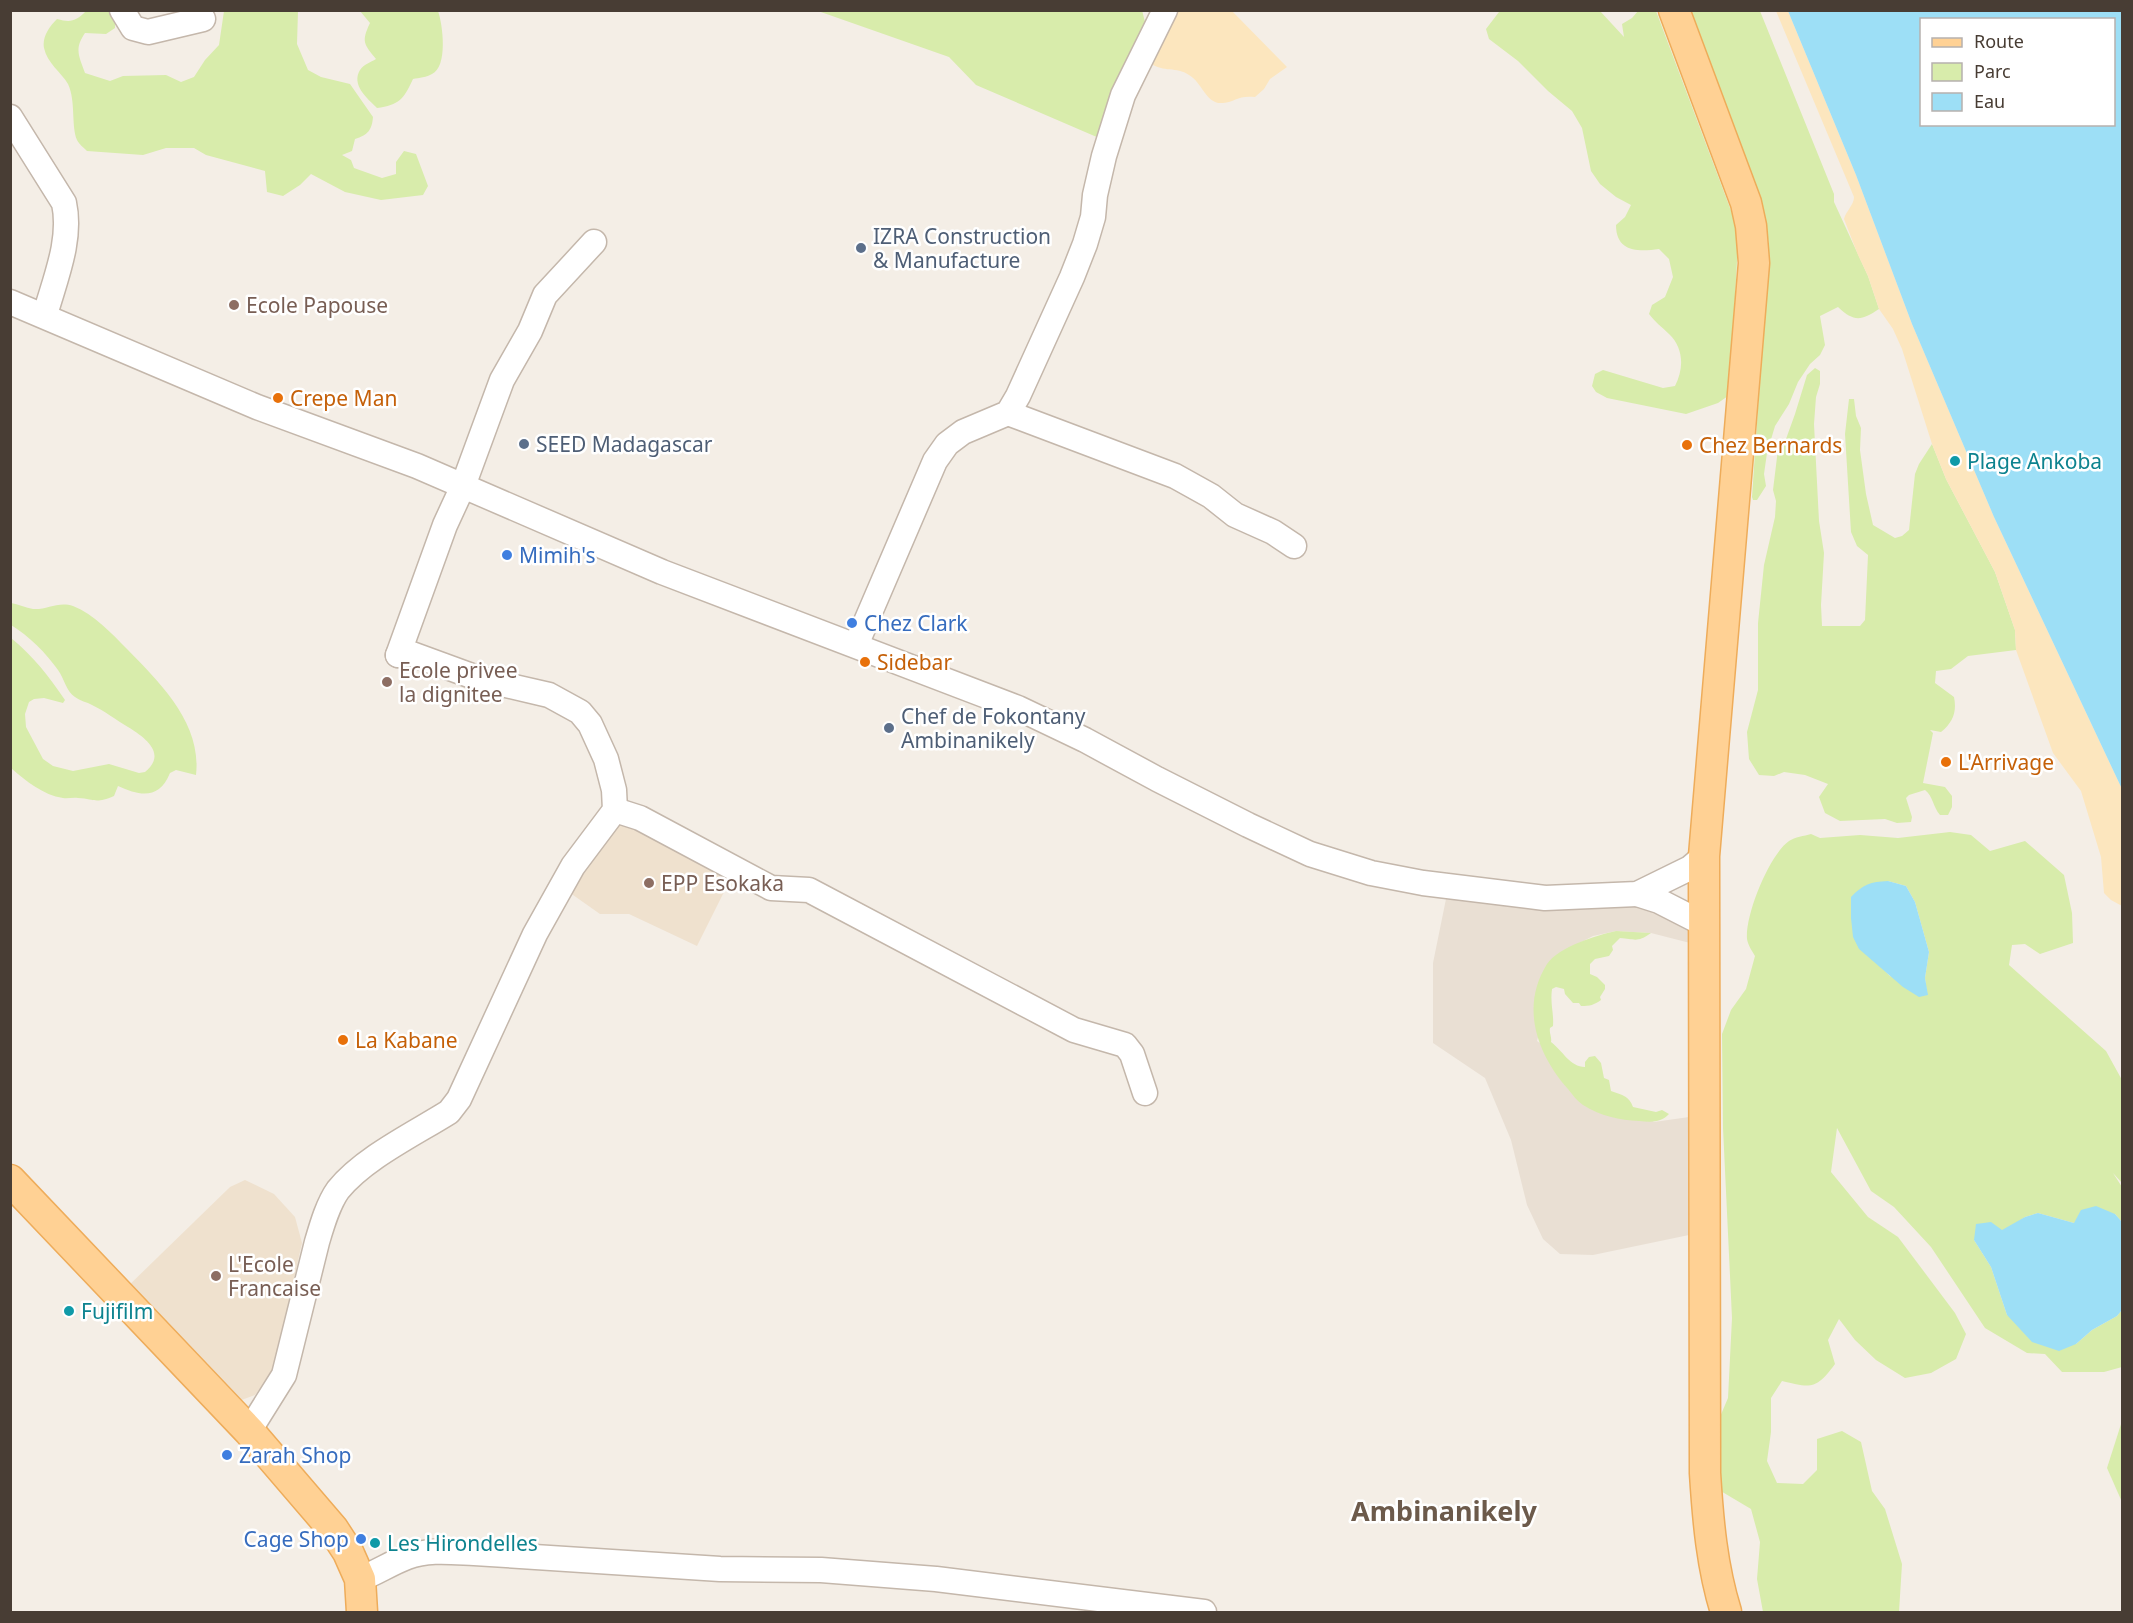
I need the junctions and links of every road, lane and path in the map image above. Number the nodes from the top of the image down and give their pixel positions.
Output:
1 (122, 10) edge
2 (1165, 10) edge
3 (1674, 10) edge
4 (203, 19) dead end
5 (10, 117) edge
6 (594, 242) dead end
7 (10, 302) edge
8 (45, 315) junction
9 (1008, 413) junction
10 (463, 486) junction
11 (1294, 546) dead end
12 (856, 645) junction
13 (615, 810) junction
14 (1704, 856) junction
15 (1637, 894) junction
16 (1704, 924) junction
17 (1146, 1093) dead end
18 (10, 1180) edge
19 (249, 1431) junction
20 (360, 1579) junction
21 (362, 1612) edge
22 (1204, 1612) edge
23 (1726, 1612) edge

1 - 4 street
2 - 9 street
3 - 14 main road
5 - 8 street
6 - 10 street
7 - 8 street
8 - 10 street
9 - 11 street
9 - 12 street
10 - 12 street
10 - 13 street
12 - 15 street
13 - 17 street
13 - 19 street
14 - 15 street
14 - 16 main road
15 - 16 street
16 - 23 main road
18 - 19 main road
19 - 20 main road
20 - 21 main road
20 - 22 street

